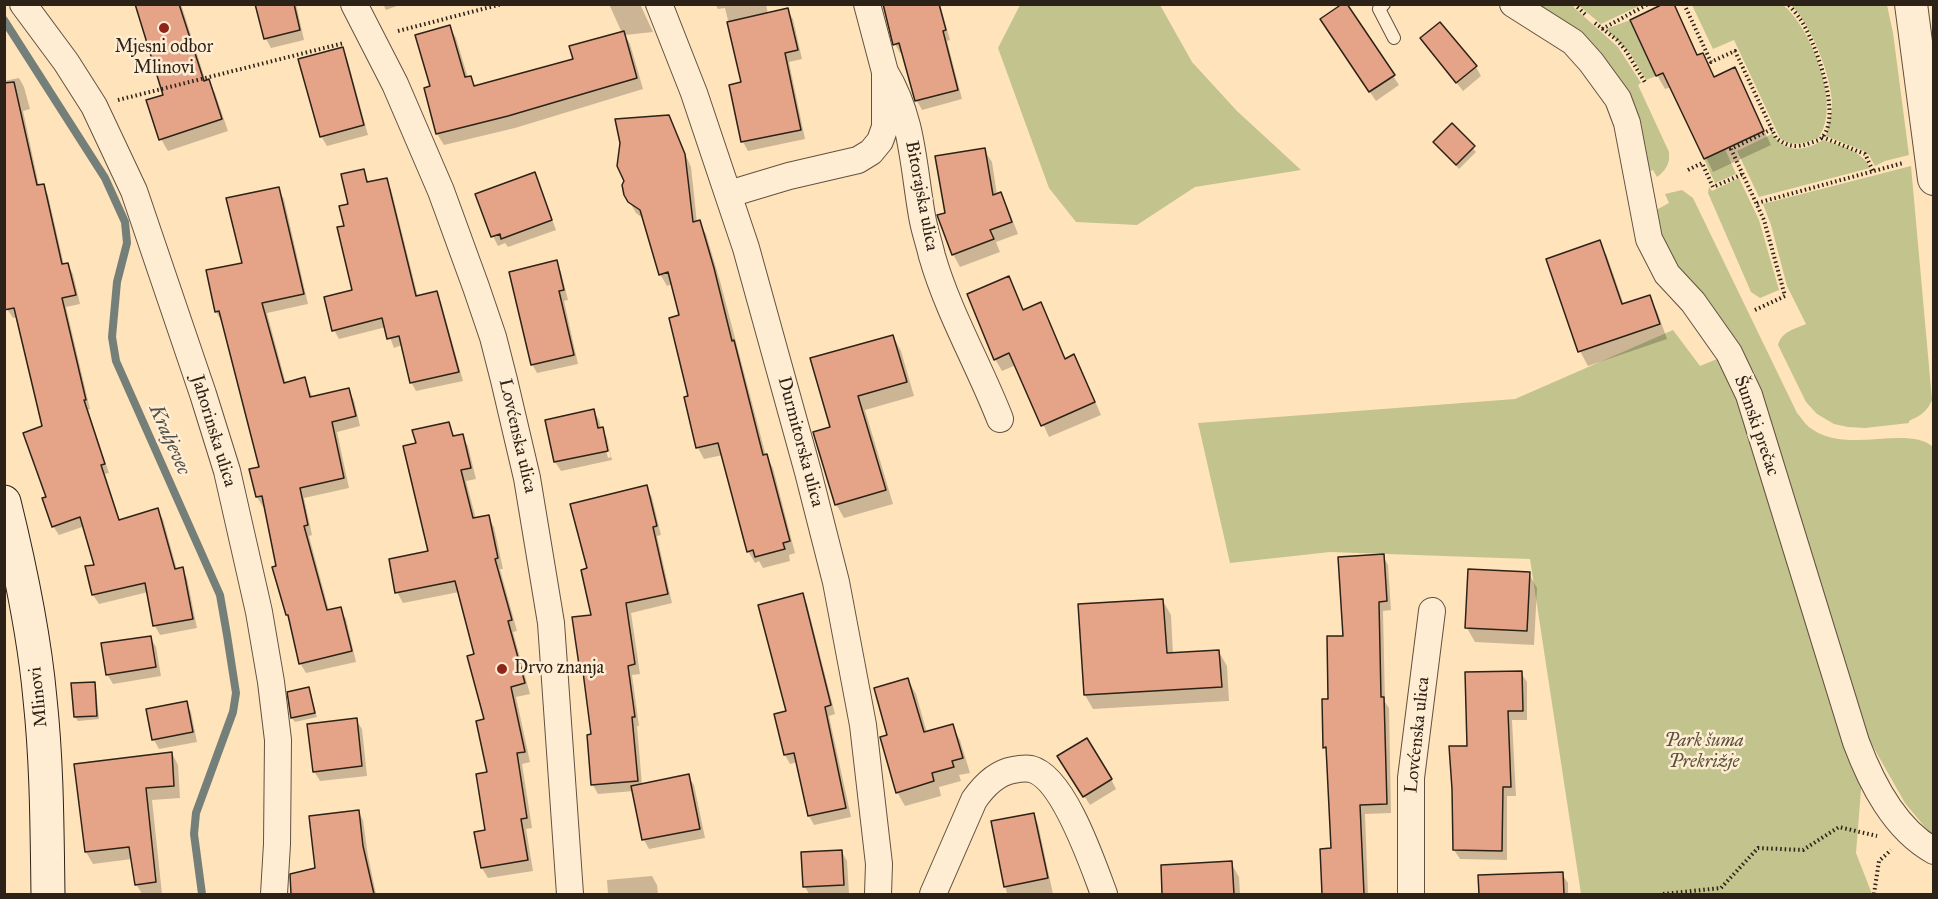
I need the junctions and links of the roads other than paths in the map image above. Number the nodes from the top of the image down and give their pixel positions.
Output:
1 (23, 4) edge
2 (354, 4) edge
3 (659, 4) edge
4 (867, 4) edge
5 (1384, 4) edge
6 (1513, 4) edge
7 (1911, 4) edge
8 (1394, 38) dead end
9 (885, 72) junction
10 (1922, 170) edge
11 (729, 194) junction
12 (1000, 419) dead end
13 (4, 502) edge
14 (1432, 611) dead end
15 (1934, 851) edge
16 (48, 894) edge
17 (274, 894) edge
18 (570, 894) edge
19 (878, 894) edge
20 (933, 894) edge
21 (1104, 894) edge
22 (1411, 894) edge

1 - 17 street, Jahorinska ulica
2 - 18 street, Lovćenska ulica
3 - 11 street, Durmitorska ulica
4 - 9 street, Bitorajska ulica
5 - 8 lane
6 - 15 street, Šumski prečac
7 - 10 street
9 - 11 street, Bitorajska ulica
9 - 12 street, Bitorajska ulica
11 - 19 street, Durmitorska ulica
13 - 16 main road, Mlinovi
14 - 22 street, Lovćenska ulica
20 - 21 street

